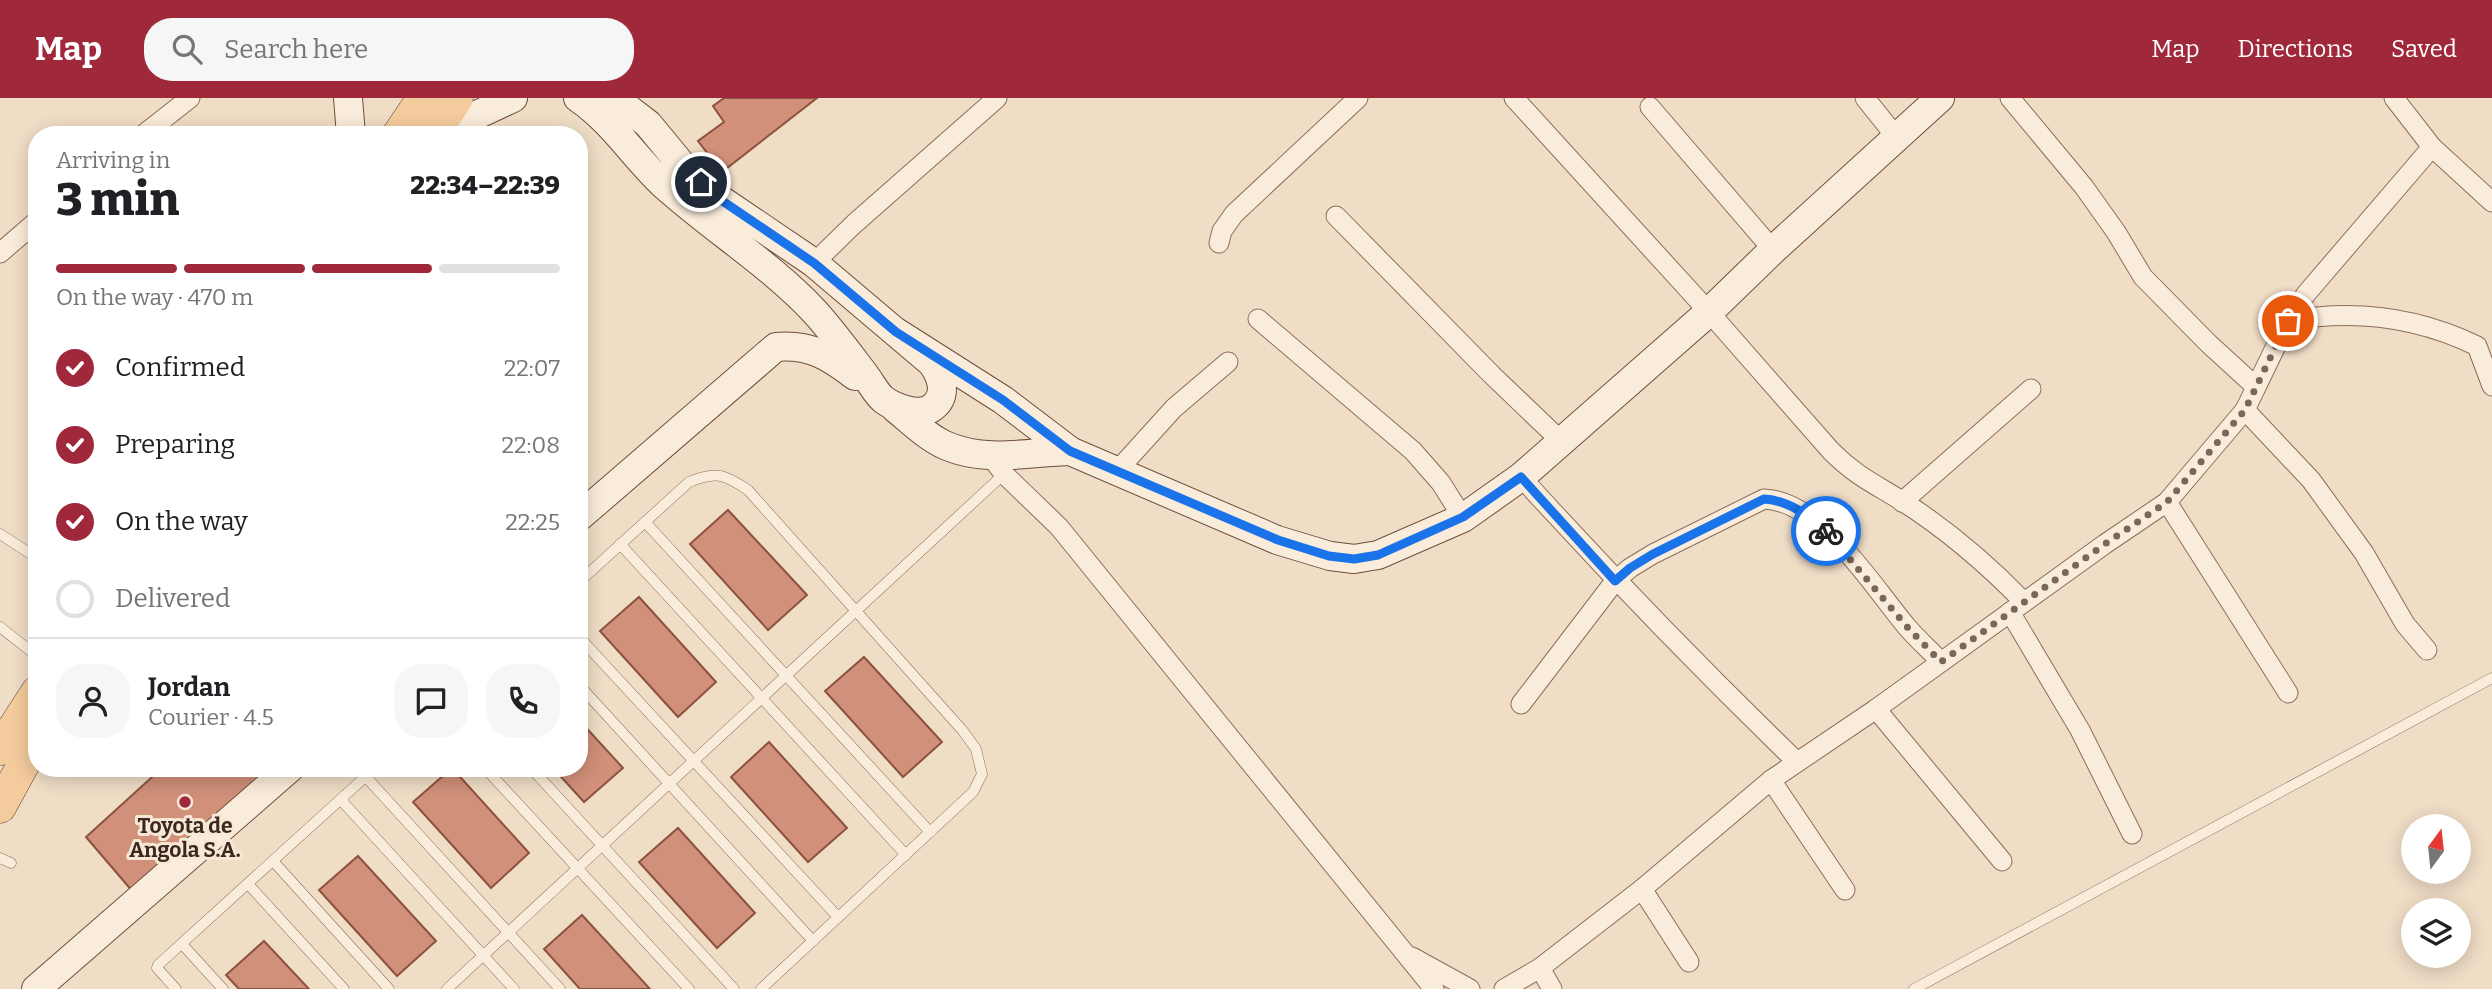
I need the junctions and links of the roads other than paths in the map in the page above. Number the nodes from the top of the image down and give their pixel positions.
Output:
1 (190, 98) edge
2 (348, 98) edge
3 (423, 98) edge
4 (457, 98) edge
5 (578, 98) edge
6 (614, 98) edge
7 (637, 98) edge
8 (998, 98) edge
9 (1358, 98) edge
10 (1514, 98) edge
11 (1865, 98) edge
12 (1940, 98) edge
13 (2010, 98) edge
14 (2395, 98) edge
15 (496, 107) edge
16 (1650, 107) dead end
17 (648, 124) junction
18 (154, 126) edge
19 (350, 126) edge
20 (404, 126) edge
21 (440, 126) edge
22 (454, 126) edge
23 (1898, 138) junction
24 (2431, 147) junction
25 (2492, 202) edge
26 (1336, 216) dead end
27 (28, 229) edge
28 (1219, 243) dead end
29 (1773, 250) junction
30 (0, 253) edge
31 (814, 263) junction
32 (1709, 312) junction
33 (1258, 320) dead end
34 (2288, 321) junction
35 (896, 332) junction
36 (1228, 362) dead end
37 (2492, 386) edge
38 (2256, 387) junction
39 (2031, 389) dead end
40 (883, 400) junction
41 (2245, 410) junction
42 (1562, 442) junction
43 (1070, 451) junction
44 (998, 465) junction
45 (1117, 471) junction
46 (1521, 477) junction
47 (1902, 502) junction
48 (2167, 502) junction
49 (588, 509) edge
50 (1463, 517) junction
51 (645, 522) junction
52 (0, 534) edge
53 (620, 544) junction
54 (28, 552) edge
55 (588, 574) edge
56 (1615, 581) junction
57 (2017, 607) junction
58 (856, 611) junction
59 (0, 627) edge
60 (588, 647) edge
61 (28, 649) edge
62 (2427, 650) dead end
63 (1941, 662) junction
64 (786, 676) junction
65 (2492, 678) edge
66 (2288, 693) dead end
67 (588, 695) edge
68 (762, 699) junction
69 (1521, 704) dead end
70 (28, 708) edge
71 (1876, 709) junction
72 (11, 738) edge
73 (693, 761) junction
74 (1797, 762) junction
75 (280, 777) edge
76 (366, 777) joint
77 (493, 777) edge
78 (539, 777) edge
79 (1771, 780) junction
80 (669, 784) junction
81 (341, 800) junction
82 (0, 807) edge
83 (930, 832) junction
84 (2132, 834) dead end
85 (602, 846) junction
86 (905, 855) junction
87 (0, 858) edge
88 (273, 861) junction
89 (2002, 861) dead end
90 (11, 863) dead end
91 (578, 869) junction
92 (248, 884) junction
93 (1642, 889) junction
94 (1845, 890) dead end
95 (838, 917) junction
96 (508, 933) junction
97 (813, 941) junction
98 (182, 944) junction
99 (483, 955) junction
100 (1408, 956) junction
101 (1689, 962) dead end
102 (1540, 968) junction
103 (45, 986) edge
104 (176, 989) edge
105 (223, 989) edge
106 (344, 989) edge
107 (389, 989) edge
108 (447, 989) edge
109 (514, 989) edge
110 (560, 989) edge
111 (689, 989) edge
112 (734, 989) edge
113 (761, 989) edge
114 (1434, 989) edge
115 (1470, 989) edge
116 (1504, 989) edge
117 (1552, 989) edge
118 (1914, 989) edge

1 - 18 street
2 - 19 street
3 - 20 main road
4 - 21 main road
5 - 40 street
6 - 17 street
7 - 17 street
8 - 31 street
9 - 28 street
10 - 32 street
11 - 23 street
12 - 23 street
13 - 38 street
14 - 24 street
15 - 22 street
16 - 29 street
17 - 31 street
23 - 29 street
24 - 25 street
24 - 34 street
26 - 42 street
27 - 30 street
29 - 32 street
31 - 35 street
32 - 42 street
32 - 47 street
33 - 50 street
34 - 37 street
34 - 38 street
35 - 40 street
35 - 43 street
36 - 45 street
38 - 41 street
39 - 47 street
40 - 44 street
40 - 49 street
41 - 48 street
41 - 62 street
42 - 46 street
43 - 44 street
43 - 45 street
44 - 58 lane
44 - 100 street
45 - 50 street
46 - 50 street
46 - 56 street
47 - 57 street
48 - 57 street
48 - 66 street
51 - 53 lane
51 - 58 lane
51 - 64 lane
52 - 54 lane
53 - 55 lane
53 - 68 lane
56 - 63 street
56 - 69 street
56 - 74 street
57 - 63 street
57 - 84 street
58 - 64 lane
58 - 83 lane
59 - 61 lane
60 - 73 lane
63 - 71 street
64 - 68 lane
64 - 83 lane
65 - 118 lane
67 - 80 lane
68 - 73 lane
68 - 86 lane
70 - 72 main road
71 - 74 street
71 - 89 street
72 - 82 main road
73 - 80 lane
73 - 95 lane
74 - 79 street
75 - 103 street
76 - 81 lane
76 - 96 lane
77 - 91 lane
78 - 85 lane
79 - 93 street
79 - 94 street
80 - 85 lane
80 - 97 lane
81 - 88 lane
81 - 99 lane
83 - 86 lane
85 - 91 lane
85 - 112 lane
86 - 95 lane
87 - 90 lane
88 - 92 lane
88 - 107 lane
91 - 96 lane
91 - 111 lane
92 - 98 lane
92 - 106 lane
93 - 101 street
93 - 102 street
95 - 97 lane
96 - 99 lane
96 - 110 lane
97 - 113 lane
98 - 104 lane
98 - 105 lane
99 - 108 lane
99 - 109 lane
100 - 114 street
100 - 115 street
102 - 116 street
102 - 117 street

